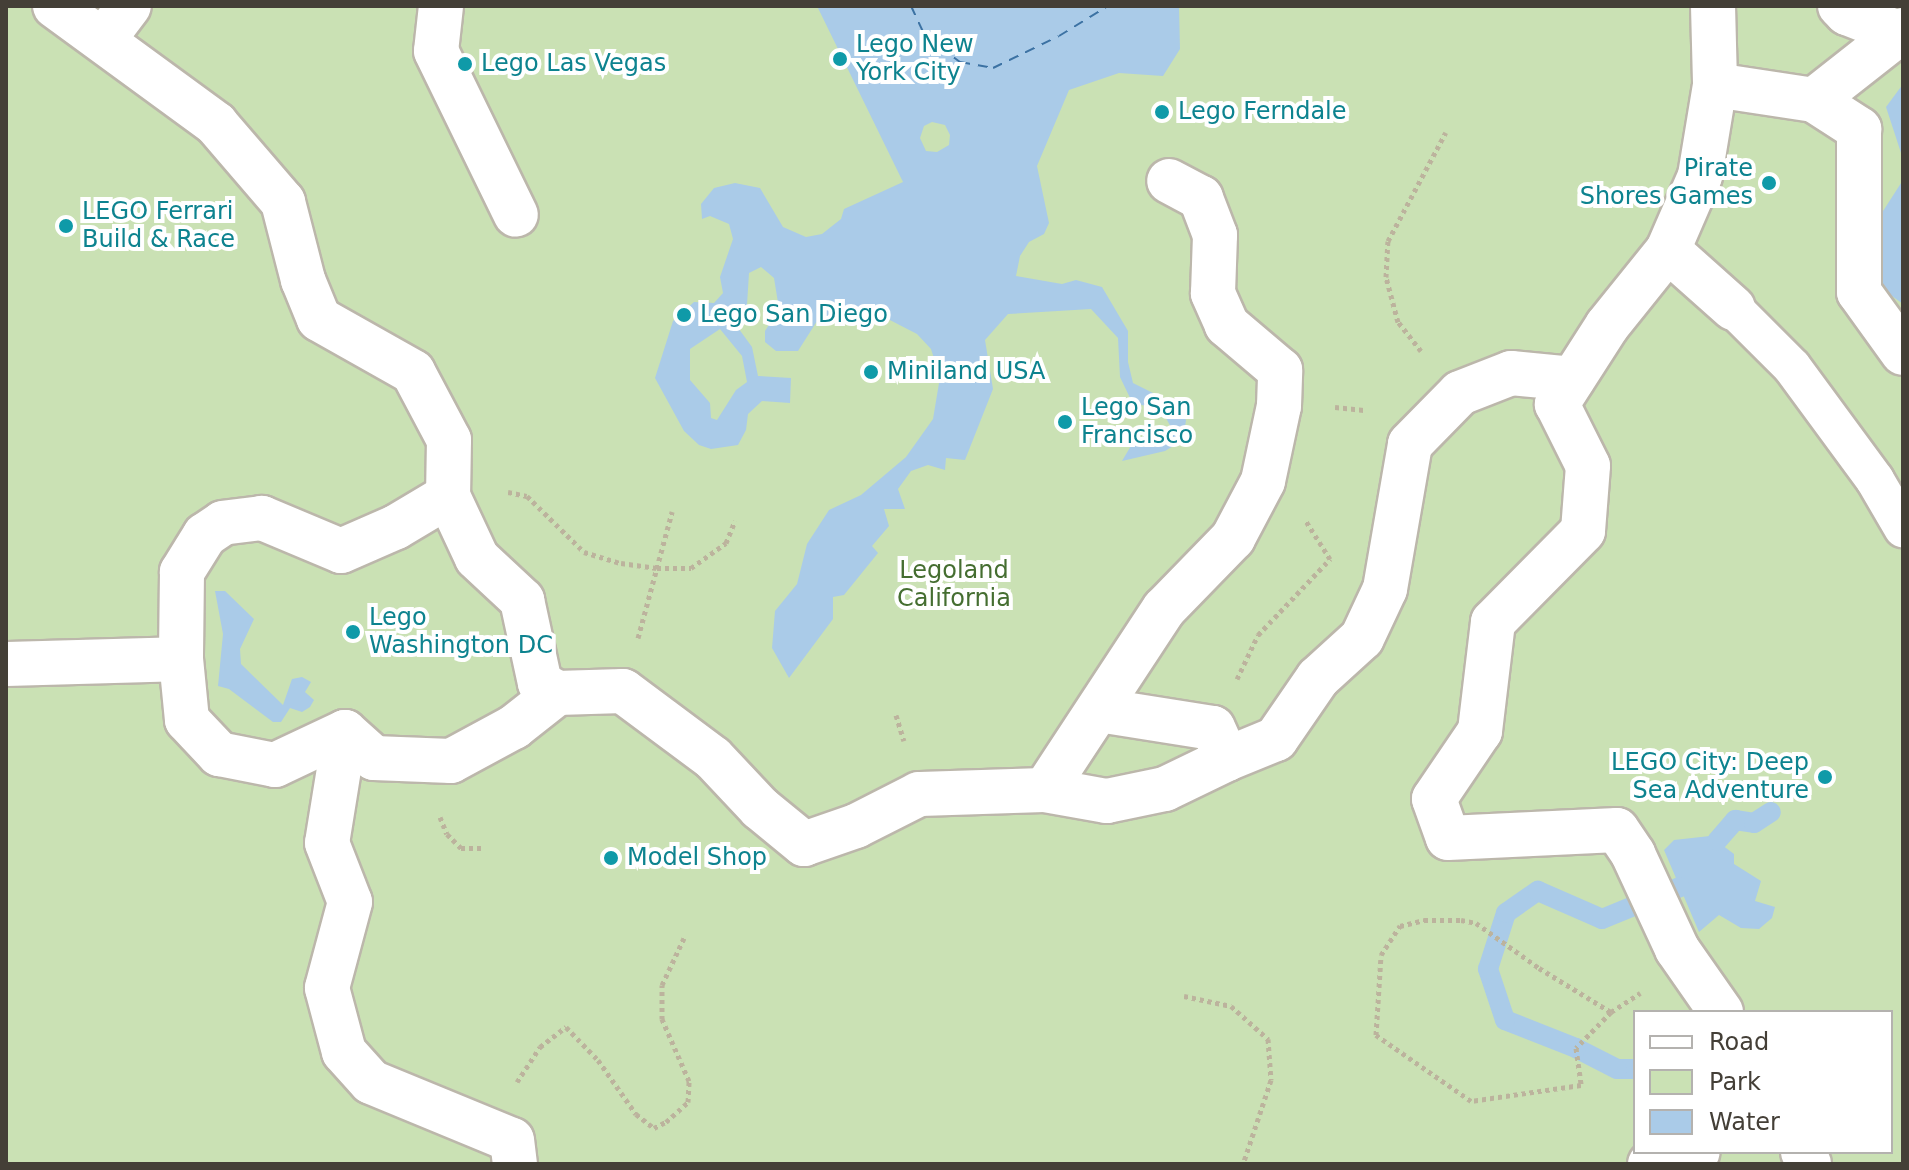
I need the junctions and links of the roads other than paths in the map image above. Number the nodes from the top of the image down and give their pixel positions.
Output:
1 (55, 6) edge
2 (441, 6) edge
3 (1713, 6) edge
4 (1840, 6) edge
5 (117, 23) edge
6 (1901, 31) edge
7 (1715, 85) junction
8 (1814, 100) junction
9 (1169, 181) dead end
10 (516, 215) dead end
11 (1668, 250) junction
12 (1733, 308) joint
13 (1903, 353) edge
14 (1573, 379) junction
15 (448, 496) junction
16 (1903, 528) edge
17 (181, 659) junction
18 (6, 664) edge
19 (557, 693) junction
20 (1099, 710) junction
21 (345, 732) junction
22 (1220, 744) junction
23 (1045, 790) junction
24 (1720, 1010) edge
25 (1690, 1154) edge
26 (515, 1164) edge
27 (1650, 1164) edge

1 - 5 street
2 - 10 street
3 - 7 street
4 - 6 street
5 - 15 street
6 - 8 street
7 - 8 street
7 - 11 street
8 - 13 street
9 - 20 street
11 - 12 street
11 - 14 street
12 - 16 lane
14 - 22 street
14 - 24 street
15 - 17 street
15 - 19 street
17 - 18 street
17 - 21 street
19 - 21 street
19 - 23 street
20 - 22 street
20 - 23 street
21 - 26 street
22 - 23 street
25 - 27 street

